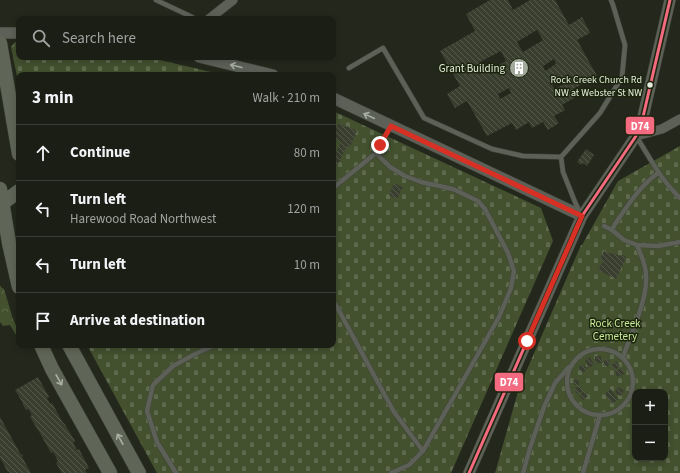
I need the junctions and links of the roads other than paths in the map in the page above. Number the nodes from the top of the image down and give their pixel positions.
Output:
1 (156, 0) edge
2 (233, 0) edge
3 (611, 0) edge
4 (670, 0) edge
5 (190, 16) edge
6 (212, 16) edge
7 (0, 33) edge
8 (16, 33) edge
9 (0, 43) edge
10 (211, 60) edge
11 (349, 68) dead end
12 (261, 72) edge
13 (0, 80) edge
14 (336, 99) edge
15 (11, 102) junction
16 (680, 119) edge
17 (391, 126) junction
18 (16, 134) edge
19 (636, 136) junction
20 (376, 153) junction
21 (561, 157) junction
22 (658, 173) junction
23 (336, 186) edge
24 (0, 189) edge
25 (16, 193) edge
26 (680, 198) edge
27 (1, 204) edge
28 (582, 216) junction
29 (604, 226) dead end
30 (612, 230) junction
31 (4, 240) edge
32 (680, 242) edge
33 (637, 246) junction
34 (16, 278) edge
35 (336, 306) edge
36 (42, 348) edge
37 (71, 348) edge
38 (208, 348) edge
39 (622, 357) junction
40 (573, 363) junction
41 (600, 415) junction
42 (423, 451) junction
43 (110, 473) edge
44 (139, 473) edge
45 (176, 473) edge
46 (391, 473) edge
47 (468, 473) edge
48 (523, 473) edge
49 (583, 473) edge

1 - 5 lane
2 - 6 street
3 - 21 lane
4 - 19 street
7 - 8 street
9 - 15 main road
12 -> 10 street
11 - 21 lane
13 - 15 main road
17 -> 14 street
15 - 18 main road
16 - 19 street
17 - 20 lane
17 - 28 street
19 - 22 lane
19 - 28 street
20 - 23 lane
20 - 42 lane
21 - 28 lane
22 - 26 lane
22 - 30 lane
24 - 27 main road
25 - 27 main road
27 - 31 main road
28 - 47 street
29 - 30 lane
30 - 33 lane
31 - 34 main road
32 - 33 lane
33 - 39 lane
35 - 42 lane
36 -> 43 main road
44 -> 37 main road
38 - 45 lane
39 - 40 lane
39 - 41 lane
40 - 41 lane
40 - 48 lane
41 - 49 lane
42 - 46 lane

